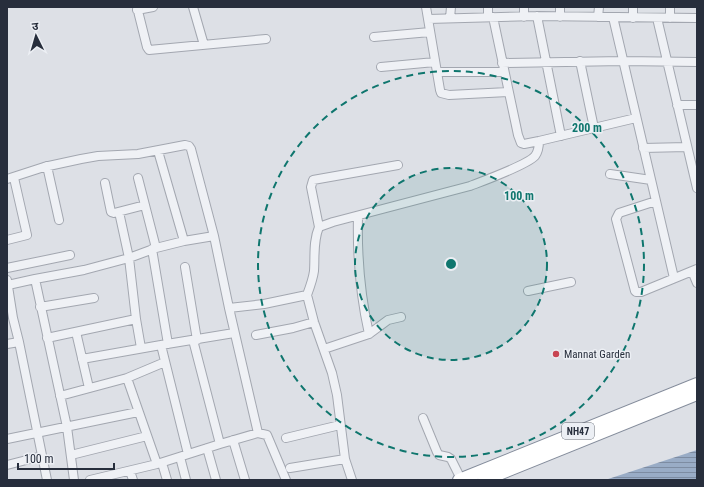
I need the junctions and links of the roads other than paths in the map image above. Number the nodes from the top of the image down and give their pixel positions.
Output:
1 (153, 7) edge
2 (193, 7) edge
3 (426, 7) edge
4 (451, 7) edge
5 (488, 7) edge
6 (524, 7) edge
7 (560, 7) edge
8 (598, 7) edge
9 (633, 7) edge
10 (670, 7) edge
11 (137, 8) edge
12 (537, 16) junction
13 (490, 17) junction
14 (524, 17) junction
15 (560, 17) junction
16 (598, 17) junction
17 (613, 17) junction
18 (450, 18) junction
19 (633, 18) junction
20 (657, 18) junction
21 (670, 18) junction
22 (697, 18) edge
23 (428, 19) junction
24 (430, 32) junction
25 (374, 37) dead end
26 (266, 39) dead end
27 (204, 45) junction
28 (580, 61) junction
29 (623, 61) junction
30 (667, 61) junction
31 (435, 62) junction
32 (502, 62) junction
33 (546, 62) junction
34 (697, 62) edge
35 (381, 67) dead end
36 (437, 72) junction
37 (504, 72) junction
38 (508, 92) junction
39 (677, 105) junction
40 (697, 105) edge
41 (636, 118) junction
42 (594, 128) junction
43 (562, 136) junction
44 (540, 141) junction
45 (687, 147) junction
46 (643, 148) junction
47 (158, 151) junction
48 (398, 164) dead end
49 (47, 166) junction
50 (610, 174) dead end
51 (10, 178) edge
52 (138, 178) dead end
53 (651, 180) junction
54 (105, 183) dead end
55 (697, 188) edge
56 (656, 201) junction
57 (145, 205) junction
58 (119, 212) junction
59 (358, 216) junction
60 (58, 220) dead end
61 (319, 227) junction
62 (214, 236) junction
63 (7, 240) edge
64 (184, 241) junction
65 (154, 248) junction
66 (70, 255) dead end
67 (128, 258) junction
68 (185, 267) dead end
69 (7, 268) edge
70 (694, 270) edge
71 (674, 278) junction
72 (35, 279) junction
73 (7, 282) edge
74 (571, 282) dead end
75 (697, 283) edge
76 (528, 291) dead end
77 (307, 295) junction
78 (8, 297) edge
79 (94, 298) dead end
80 (40, 307) junction
81 (229, 308) junction
82 (402, 317) dead end
83 (10, 319) edge
84 (136, 319) junction
85 (314, 322) junction
86 (76, 332) junction
87 (234, 333) junction
88 (369, 334) junction
89 (256, 335) dead end
90 (47, 338) junction
91 (195, 340) junction
92 (19, 342) junction
93 (7, 344) edge
94 (165, 345) junction
95 (141, 348) junction
96 (324, 349) junction
97 (82, 360) junction
98 (165, 362) junction
99 (126, 378) junction
100 (697, 384) edge
101 (89, 388) junction
102 (697, 394) edge
103 (60, 396) junction
104 (138, 412) junction
105 (423, 418) dead end
106 (340, 425) junction
107 (67, 427) junction
108 (37, 432) junction
109 (258, 433) junction
110 (147, 436) junction
111 (286, 438) dead end
112 (7, 439) edge
113 (233, 440) junction
114 (220, 444) junction
115 (207, 448) junction
116 (188, 454) junction
117 (71, 455) junction
118 (42, 456) junction
119 (180, 457) junction
120 (345, 459) junction
121 (160, 464) junction
122 (7, 465) edge
123 (290, 468) dead end
124 (130, 471) junction
125 (46, 480) edge
126 (74, 480) edge
127 (90, 480) edge
128 (132, 480) edge
129 (167, 480) edge
130 (186, 480) edge
131 (216, 480) edge
132 (245, 480) edge
133 (286, 480) edge
134 (352, 480) edge
135 (460, 480) edge
136 (484, 480) edge

1 - 11 street
2 - 27 street
3 - 23 street
4 - 18 street
5 - 13 street
6 - 14 street
7 - 15 street
8 - 16 street
9 - 19 street
10 - 21 street
11 - 27 street
12 - 14 street
12 - 15 street
12 - 33 street
13 - 14 street
13 - 18 street
13 - 32 street
15 - 16 street
16 - 17 street
17 - 19 street
17 - 29 street
18 - 23 street
19 - 20 street
20 - 21 street
20 - 30 street
21 - 22 street
23 - 24 street
24 - 25 street
24 - 31 street
26 - 27 street
28 - 29 street
28 - 33 street
28 - 42 street
29 - 30 street
29 - 41 street
30 - 34 street
30 - 39 street
31 - 35 street
31 - 36 street
32 - 33 street
32 - 37 street
33 - 43 street
36 - 37 street
36 - 38 street
37 - 38 street
38 - 44 street
39 - 40 street
39 - 45 street
41 - 42 street
41 - 46 street
42 - 43 street
43 - 44 street
44 - 59 street
45 - 46 street
45 - 55 street
46 - 53 street
47 - 49 street
47 - 62 street
47 - 64 street
48 - 61 street
49 - 51 street
49 - 60 street
50 - 53 street
51 - 63 street
52 - 57 street
53 - 56 street
54 - 58 street
56 - 71 street
56 - 71 street
57 - 58 street
57 - 65 street
58 - 67 street
59 - 61 street
59 - 88 street
61 - 77 street
62 - 64 street
62 - 81 street
64 - 65 street
65 - 67 street
65 - 94 street
66 - 69 street
67 - 72 street
67 - 84 street
68 - 91 street
70 - 71 street
70 - 75 street
72 - 73 street
72 - 80 street
73 - 78 street
74 - 76 street
77 - 81 street
77 - 85 street
78 - 83 street
79 - 80 street
80 - 90 street
81 - 87 street
82 - 88 street
83 - 92 street
84 - 86 street
84 - 95 street
85 - 89 street
85 - 96 street
86 - 90 street
86 - 97 street
87 - 91 street
87 - 109 street
88 - 96 street
90 - 103 street
91 - 94 street
91 - 114 street
92 - 93 street
92 - 108 street
94 - 95 street
94 - 98 street
95 - 97 street
96 - 106 street
97 - 101 street
98 - 99 street
98 - 116 street
99 - 101 street
99 - 104 street
100 - 135 highway, NH47
101 - 103 street
102 - 136 highway, NH47
103 - 107 street
104 - 107 street
104 - 110 street
105 - 135 street
106 - 111 street
106 - 120 street
107 - 108 street
107 - 117 street
108 - 112 street
108 - 118 street
109 - 113 street
109 - 133 street
110 - 117 street
110 - 121 street
113 - 114 street
113 - 132 street
114 - 115 street
115 - 116 street
115 - 131 street
116 - 119 street
117 - 126 street
118 - 122 street
118 - 125 street
119 - 121 street
119 - 130 street
120 - 123 street
120 - 134 street
121 - 124 street
121 - 129 street
124 - 127 street
124 - 128 street

